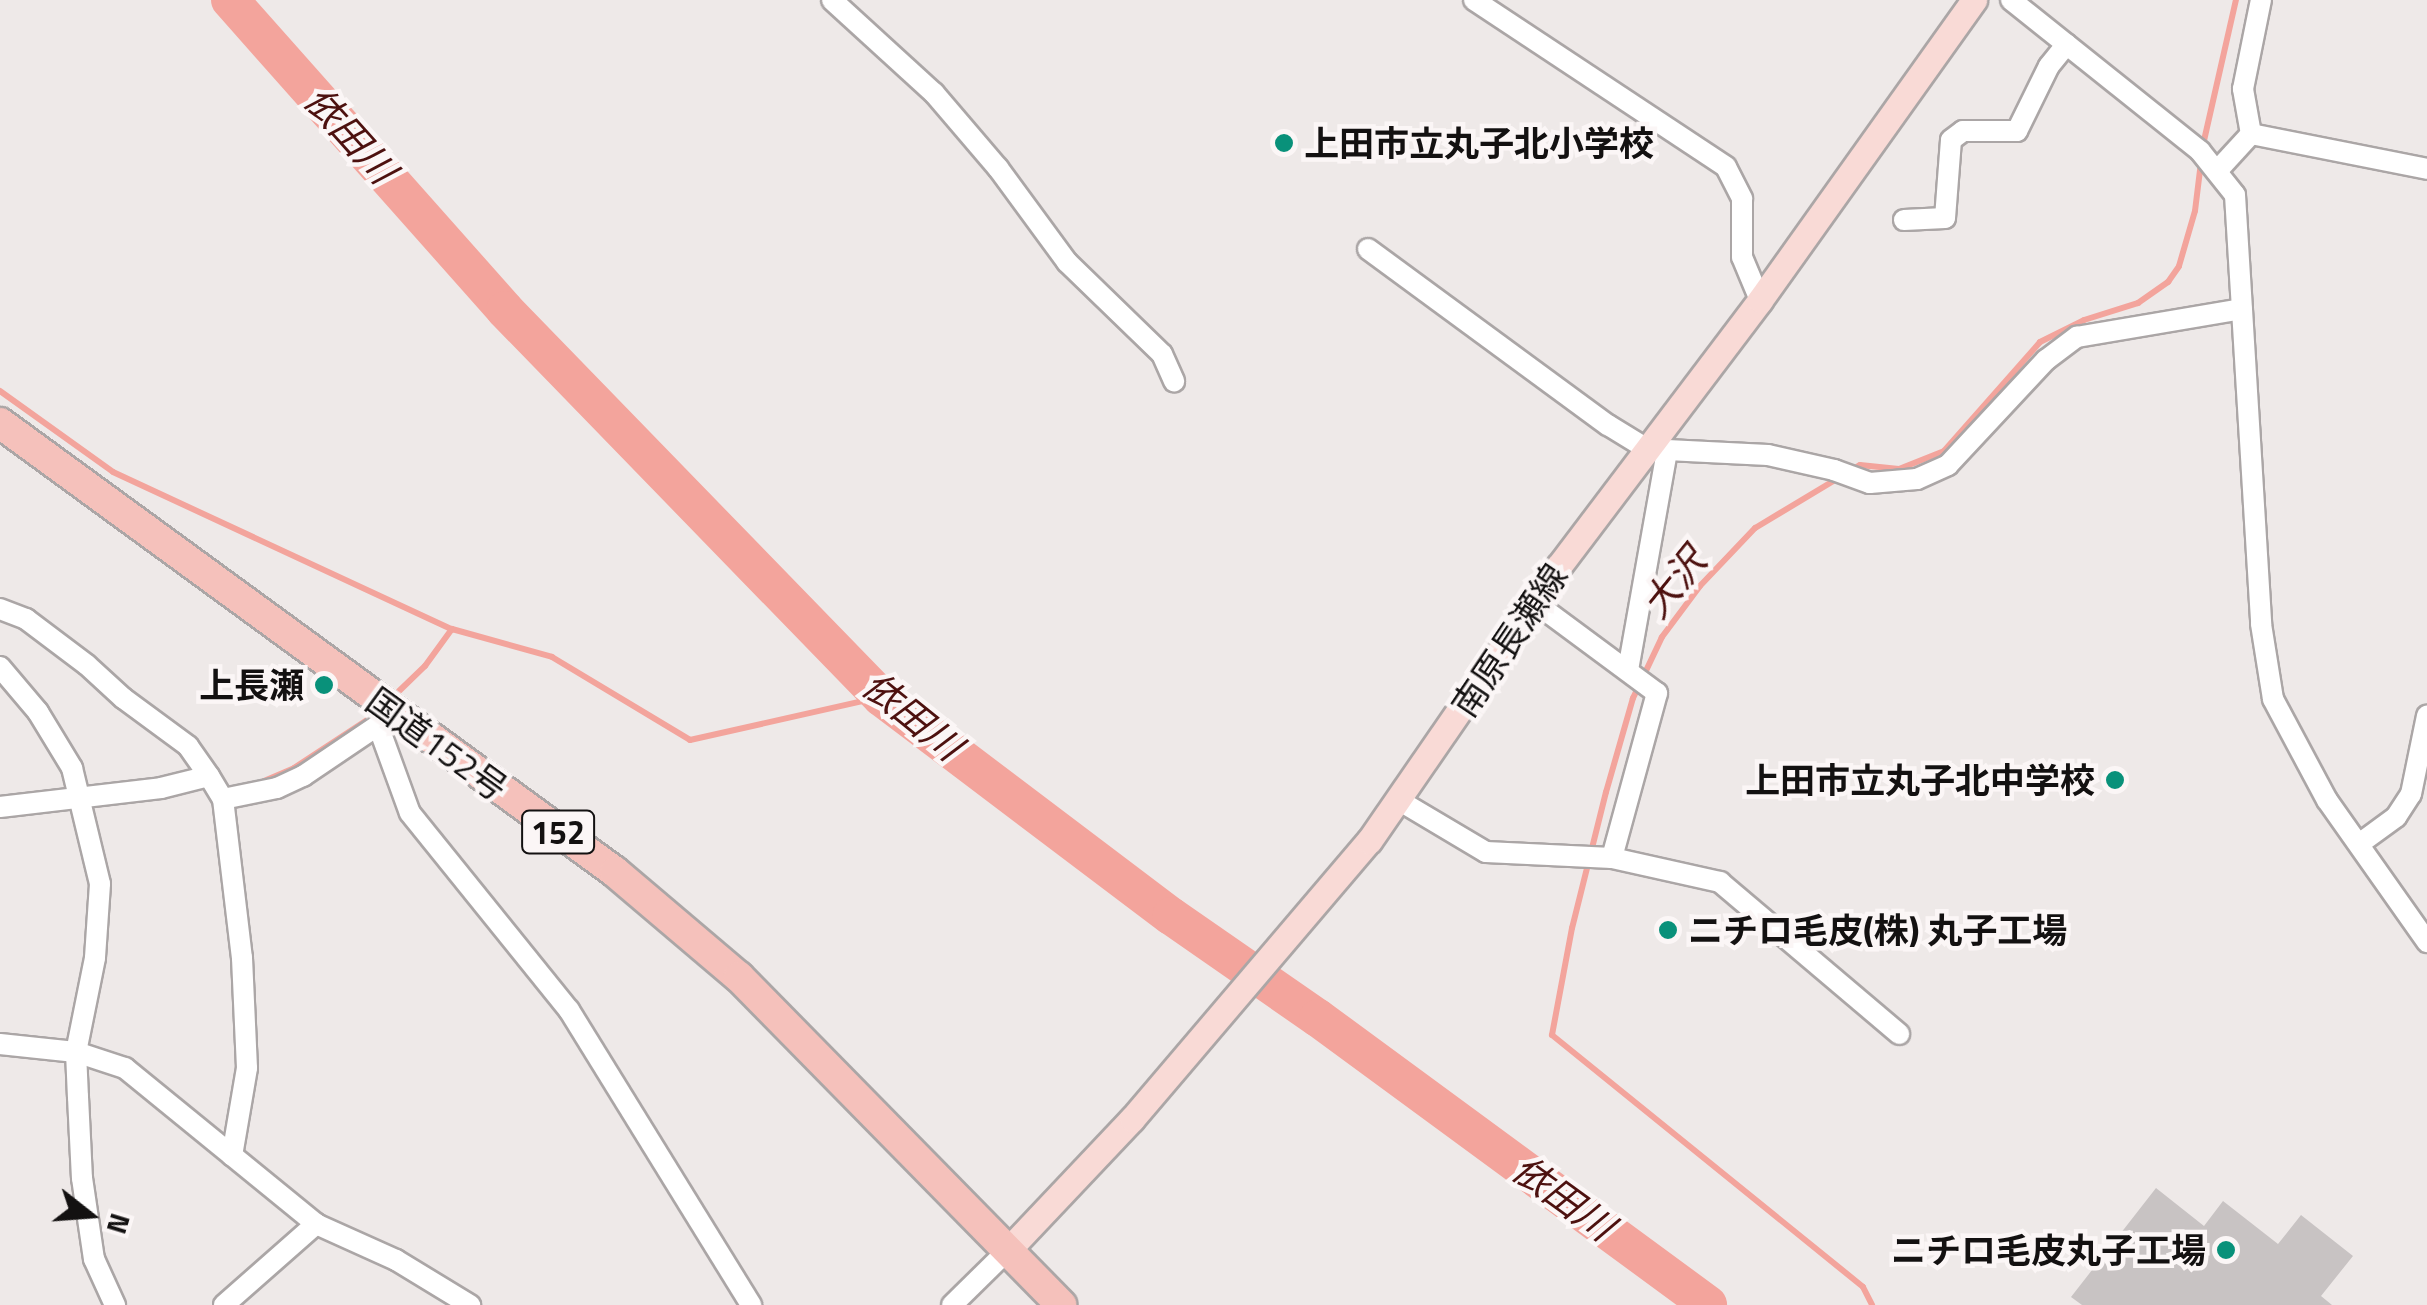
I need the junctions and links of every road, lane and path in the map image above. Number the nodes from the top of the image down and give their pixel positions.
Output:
1 (832, 0) edge
2 (1474, 0) edge
3 (1974, 0) edge
4 (2010, 0) edge
5 (2262, 0) edge
6 (2067, 44) junction
7 (2251, 134) junction
8 (2427, 168) edge
9 (2217, 171) junction
10 (1904, 220) dead end
11 (1368, 250) dead end
12 (1760, 300) junction
13 (2242, 309) junction
14 (1174, 382) dead end
15 (0, 423) edge
16 (1657, 451) junction
17 (1534, 602) junction
18 (0, 609) edge
19 (0, 667) edge
20 (1628, 670) junction
21 (2427, 716) edge
22 (386, 720) junction
23 (209, 776) junction
24 (82, 794) junction
25 (223, 799) junction
26 (1400, 801) junction
27 (0, 807) edge
28 (2359, 844) junction
29 (1612, 858) junction
30 (2427, 942) edge
31 (1899, 1034) dead end
32 (0, 1044) edge
33 (76, 1052) junction
34 (232, 1156) junction
35 (316, 1224) junction
36 (1008, 1250) junction
37 (115, 1305) edge
38 (224, 1305) edge
39 (470, 1305) edge
40 (752, 1305) edge
41 (952, 1305) edge
42 (1061, 1305) edge

1 - 14 street
2 - 12 street
3 - 12 main road, 南原長瀬線
4 - 6 street
5 - 7 street
6 - 9 street
6 - 10 street
7 - 8 street
7 - 9 street
9 - 13 street
11 - 16 street
12 - 16 main road, 南原長瀬線
13 - 16 street
13 - 28 street
15 - 22 highway, 国道152号 / 152
16 - 17 main road, 南原長瀬線
16 - 20 street
17 - 20 street
17 - 26 main road, 南原長瀬線
18 - 23 street
19 - 24 street
20 - 29 street
21 - 28 street
22 - 25 street
22 - 36 highway, 国道152号 / 152
22 - 40 street
23 - 24 street
23 - 25 street
24 - 27 street
24 - 33 street
25 - 34 street
26 - 29 street
26 - 36 main road, 南原長瀬線
28 - 30 street
29 - 31 street
32 - 33 street
33 - 34 street
33 - 37 street
34 - 35 street
35 - 38 street
35 - 39 street
36 - 41 street
36 - 42 highway, 国道152号 / 152

